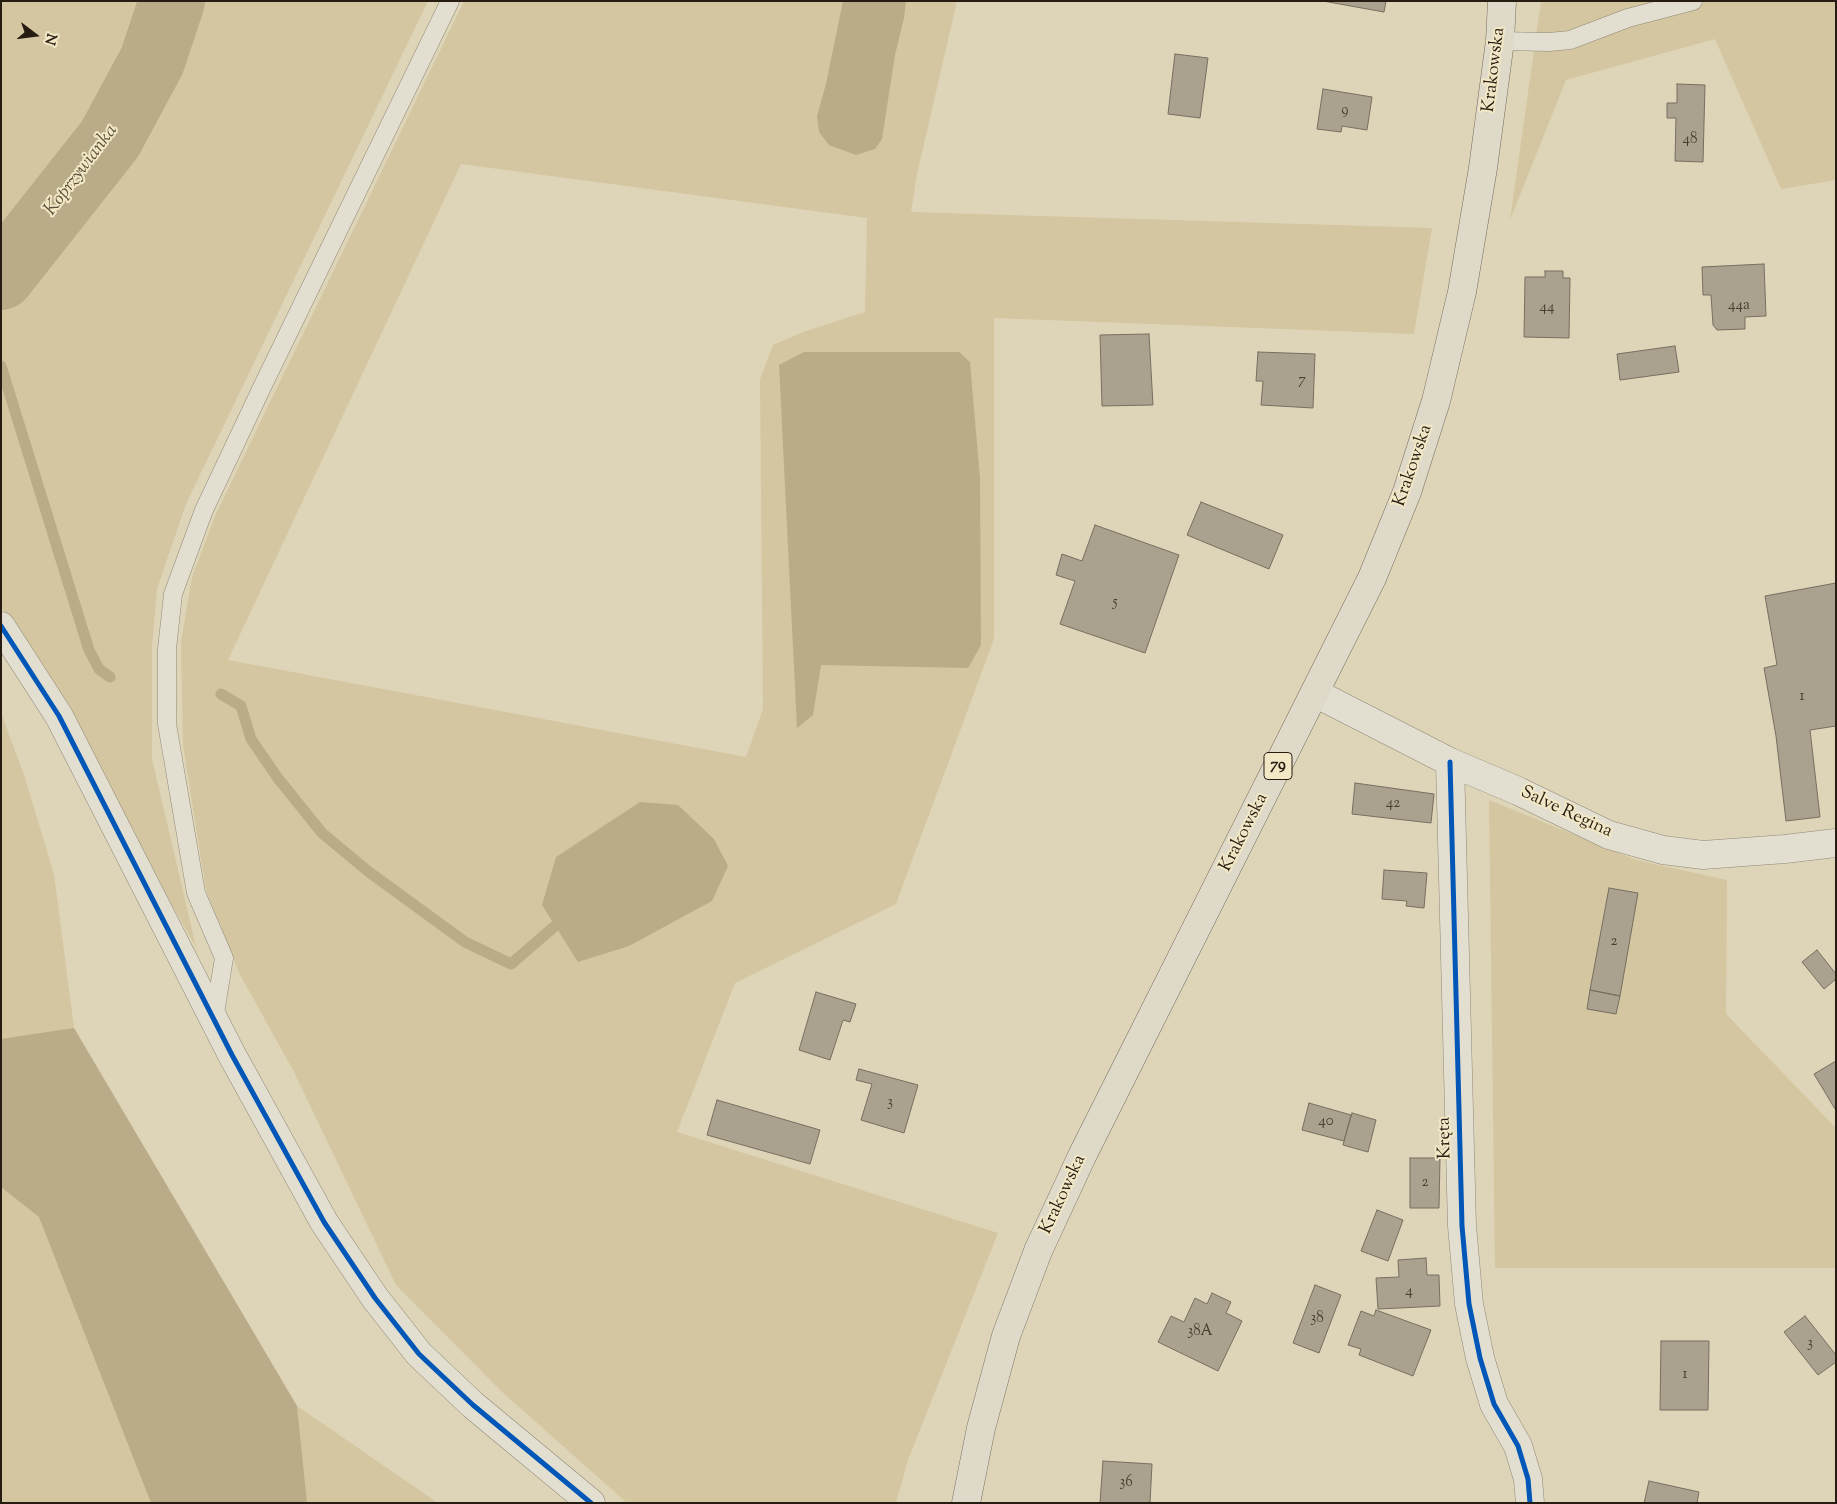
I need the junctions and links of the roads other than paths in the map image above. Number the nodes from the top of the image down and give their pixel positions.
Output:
1 (450, 1) edge
2 (1502, 1) edge
3 (1693, 1) edge
4 (1500, 41) junction
5 (1, 626) edge
6 (1315, 693) junction
7 (1450, 762) junction
8 (1836, 843) edge
9 (214, 1020) junction
10 (591, 1503) edge
11 (966, 1503) edge
12 (1530, 1503) edge

1 - 9 lane
2 - 4 main road, Krakowska / 79
3 - 4 lane
4 - 6 main road, Krakowska / 79
5 - 9 street
6 - 7 street, Salve Regina
6 - 11 main road, Krakowska / 79
7 - 8 street, Salve Regina
7 - 12 street, Kręta
9 - 10 street

